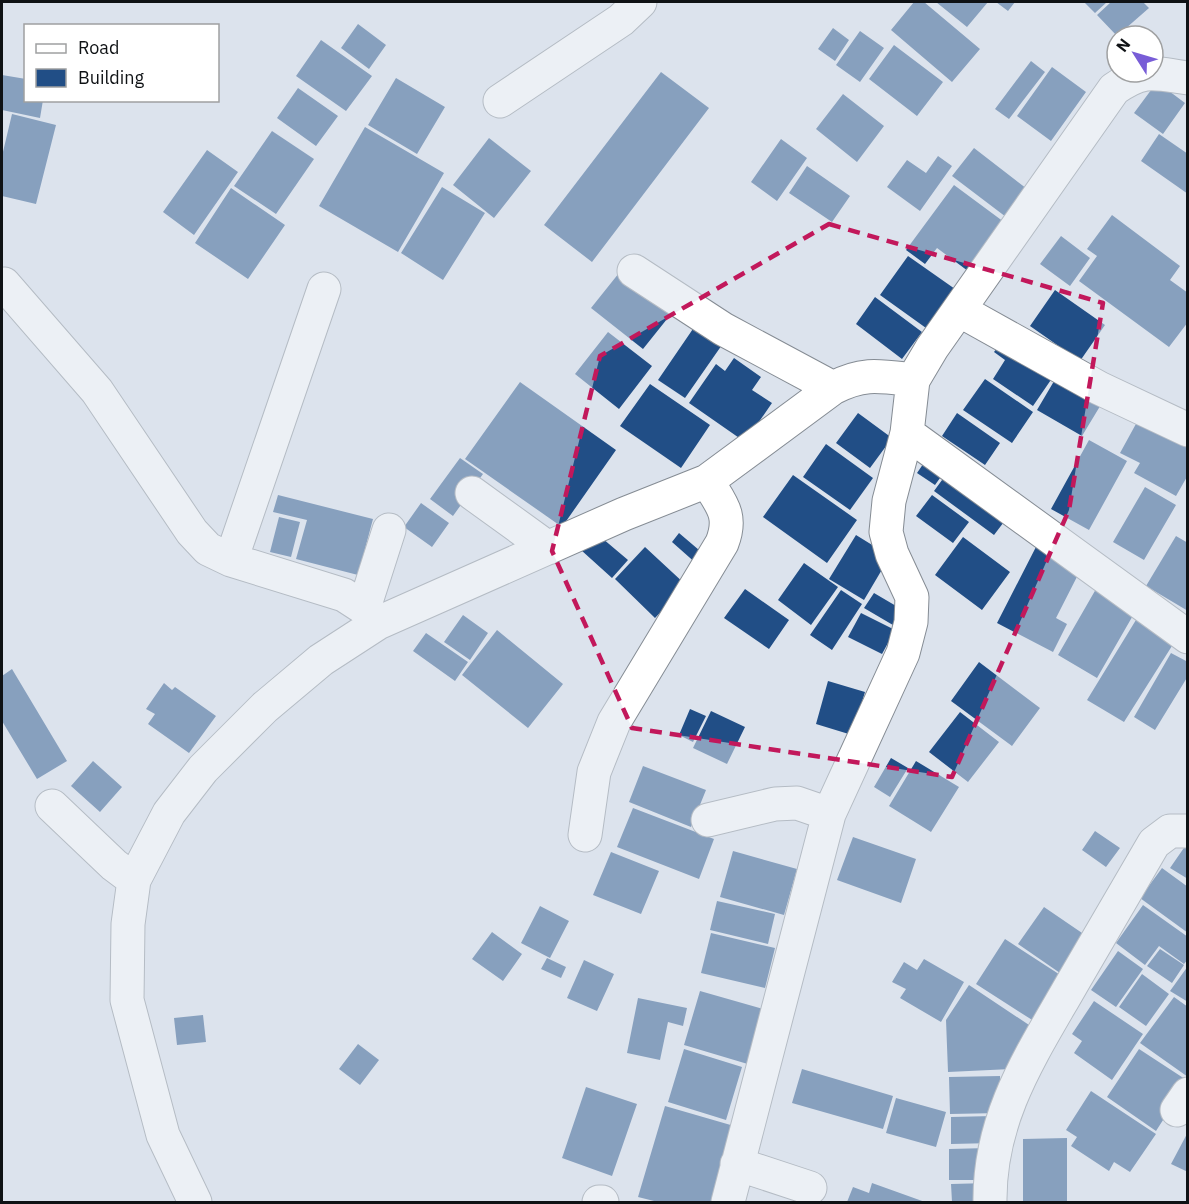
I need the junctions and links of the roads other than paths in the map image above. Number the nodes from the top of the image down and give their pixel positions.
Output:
1 (640, 2) edge
2 (1188, 78) edge
3 (500, 101) dead end
4 (634, 271) dead end
5 (4, 284) dead end
6 (324, 289) dead end
7 (959, 309) junction
8 (913, 380) junction
9 (833, 388) junction
10 (1188, 430) edge
11 (906, 433) junction
12 (706, 481) junction
13 (472, 493) dead end
14 (389, 530) dead end
15 (548, 548) junction
16 (231, 560) junction
17 (371, 616) junction
18 (1188, 637) edge
19 (52, 806) dead end
20 (829, 814) junction
21 (708, 820) dead end
22 (1188, 831) edge
23 (585, 835) dead end
24 (134, 880) junction
25 (737, 1164) junction
26 (810, 1188) dead end
27 (195, 1203) edge
28 (728, 1203) edge
29 (990, 1203) edge

1 - 3 street
2 - 7 street
4 - 9 street
5 - 16 street
6 - 16 street
7 - 8 street
7 - 10 street
8 - 9 street
8 - 11 street
9 - 12 street
11 - 18 street
11 - 20 street
12 - 15 street
12 - 23 street
13 - 15 street
14 - 17 street
15 - 17 street
16 - 17 street
17 - 24 street
19 - 24 street
20 - 21 street
20 - 25 street
22 - 29 street
24 - 27 street
25 - 26 street
25 - 28 street

